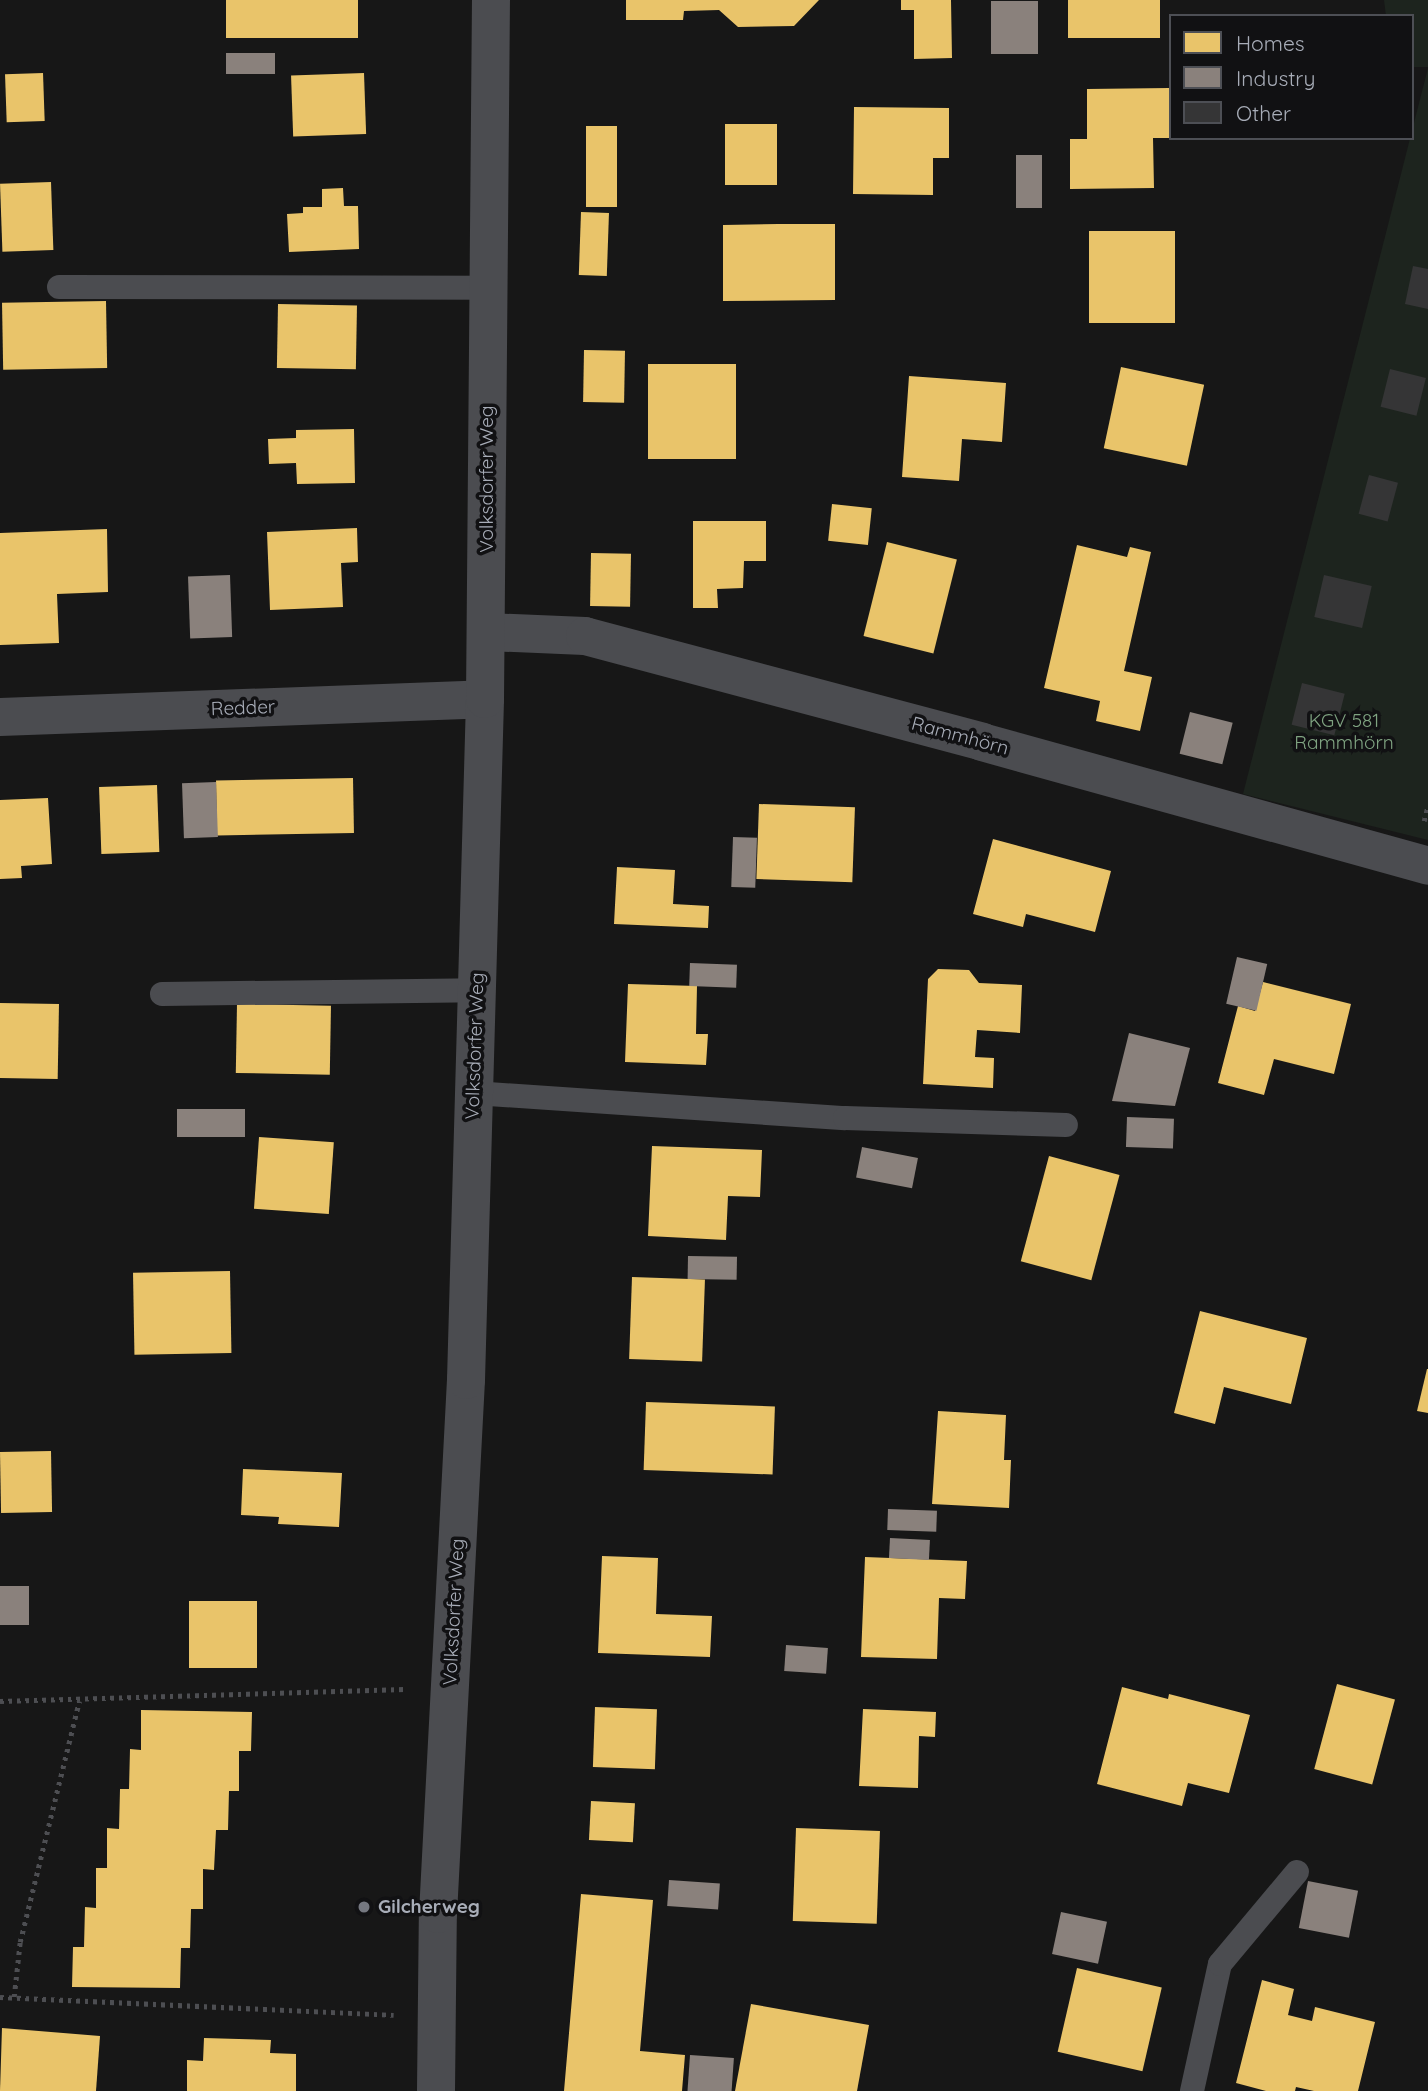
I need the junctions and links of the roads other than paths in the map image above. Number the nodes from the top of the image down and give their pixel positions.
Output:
1 (491, 0) edge
2 (59, 287) dead end
3 (489, 288) junction
4 (487, 632) junction
5 (485, 699) junction
6 (0, 716) edge
7 (1428, 866) edge
8 (477, 990) junction
9 (162, 994) dead end
10 (474, 1093) junction
11 (1066, 1125) dead end
12 (1297, 1872) dead end
13 (436, 2091) edge
14 (1192, 2091) edge

1 - 3 street, Volksdorfer Weg
2 - 3 lane
3 - 4 street, Volksdorfer Weg
4 - 5 street, Volksdorfer Weg
4 - 7 street, Rammhörn
5 - 6 street, Redder
5 - 8 street, Volksdorfer Weg
8 - 9 lane
8 - 10 street, Volksdorfer Weg
10 - 11 lane
10 - 13 street, Volksdorfer Weg
12 - 14 lane

